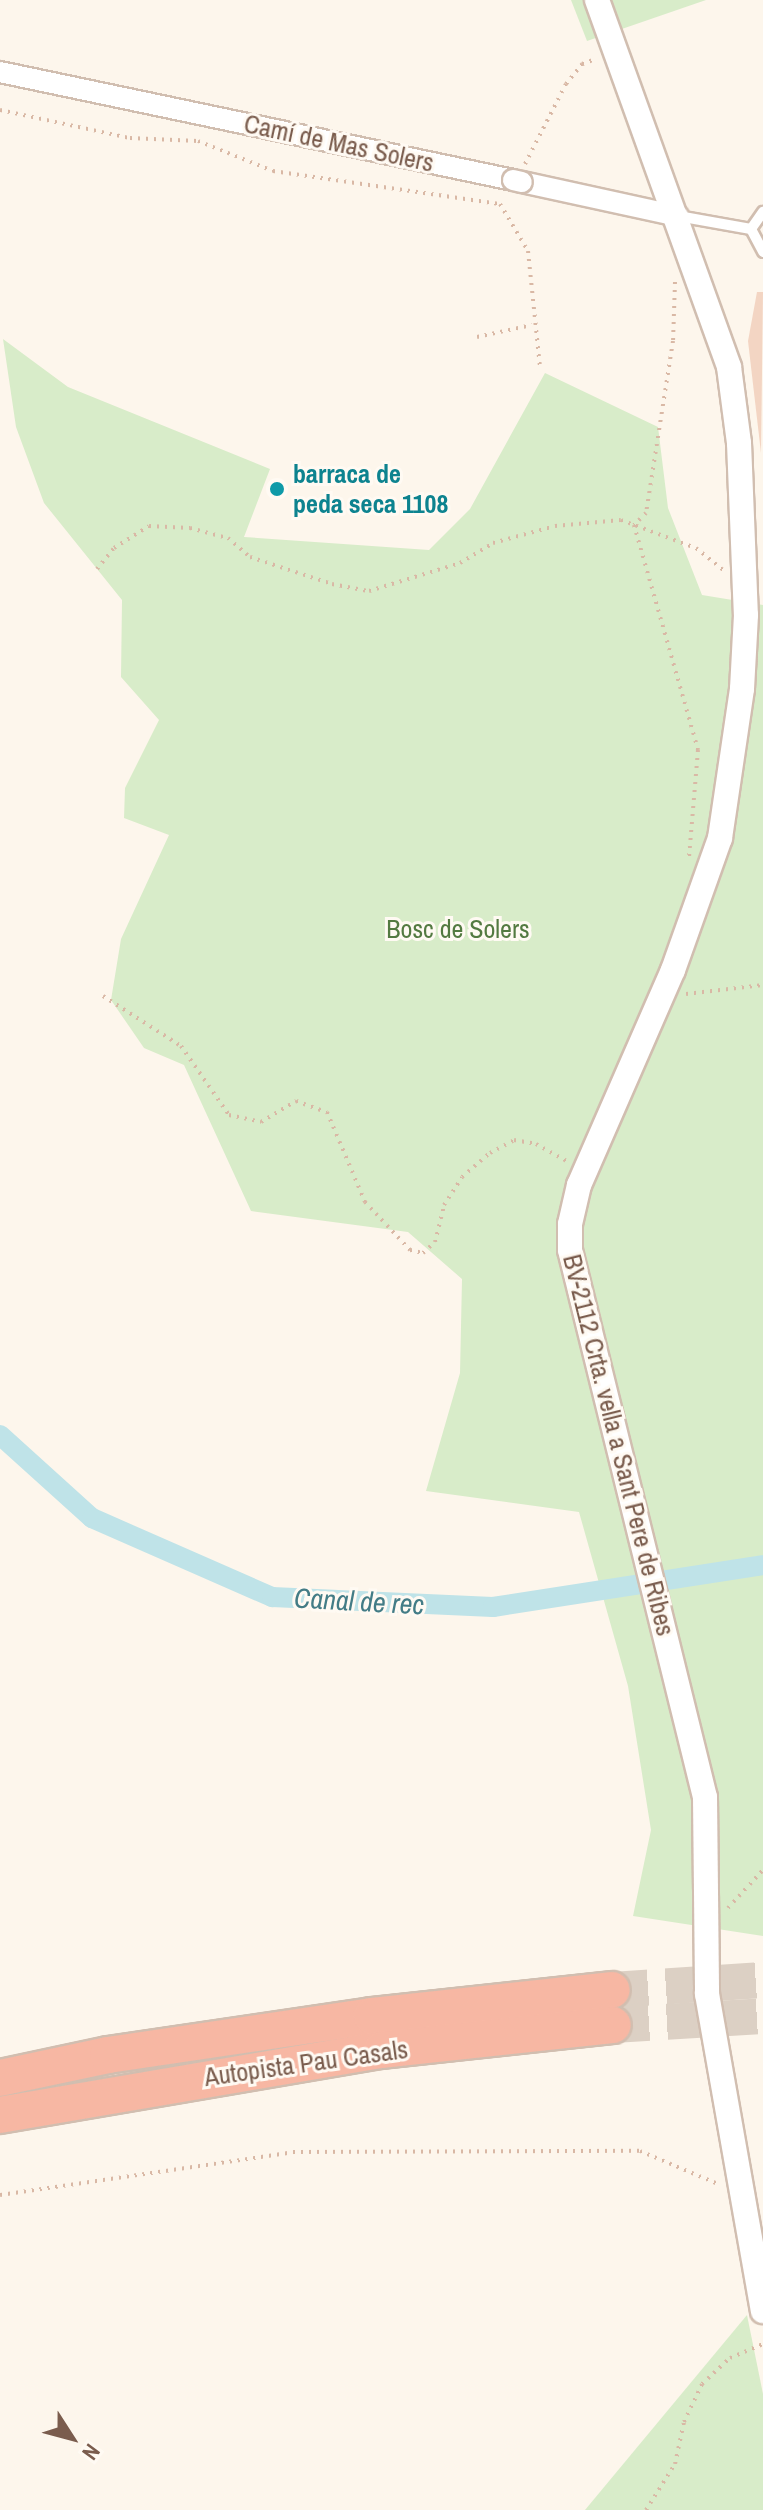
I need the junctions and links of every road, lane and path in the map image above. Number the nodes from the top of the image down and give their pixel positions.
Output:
1 (597, 0) edge
2 (582, 64) dead end
3 (0, 72) edge
4 (0, 110) edge
5 (518, 180) junction
6 (763, 212) edge
7 (678, 216) junction
8 (751, 229) junction
9 (763, 252) edge
10 (675, 278) dead end
11 (532, 325) junction
12 (477, 337) dead end
13 (540, 368) dead end
14 (634, 525) junction
15 (97, 569) dead end
16 (745, 583) junction
17 (688, 872) dead end
18 (763, 985) edge
19 (103, 996) dead end
20 (663, 996) junction
21 (584, 1172) junction
22 (763, 1870) edge
23 (705, 1933) junction
24 (0, 2078) edge
25 (0, 2115) edge
26 (0, 2195) edge
27 (742, 2196) junction
28 (763, 2311) edge
29 (763, 2344) edge
30 (646, 2510) edge

1 - 7 street, BV-2112 Crta. vella a Sant Pere de Ribes
2 - 5 path
3 - 5 street, Camí de Mas Solers
4 - 11 path
5 - 7 street, Camí de Mas Solers
6 - 8 lane
7 - 8 lane
7 - 16 street, BV-2112 Crta. vella a Sant Pere de Ribes
8 - 9 lane
10 - 14 path
11 - 12 path
11 - 13 path
14 - 15 path
14 - 16 path
14 - 17 path
16 - 20 street, BV-2112 Crta. vella a Sant Pere de Ribes
18 - 20 path
19 - 21 path
20 - 21 street, BV-2112 Crta. vella a Sant Pere de Ribes
21 - 23 street, BV-2112 Crta. vella a Sant Pere de Ribes
22 - 23 path
23 - 27 street, BV-2112 Crta. vella a Sant Pere de Ribes
24 - 25 highway, Autopista Pau Casals
26 - 27 path
27 - 28 street, BV-2112 Crta. vella a Sant Pere de Ribes
29 - 30 path

